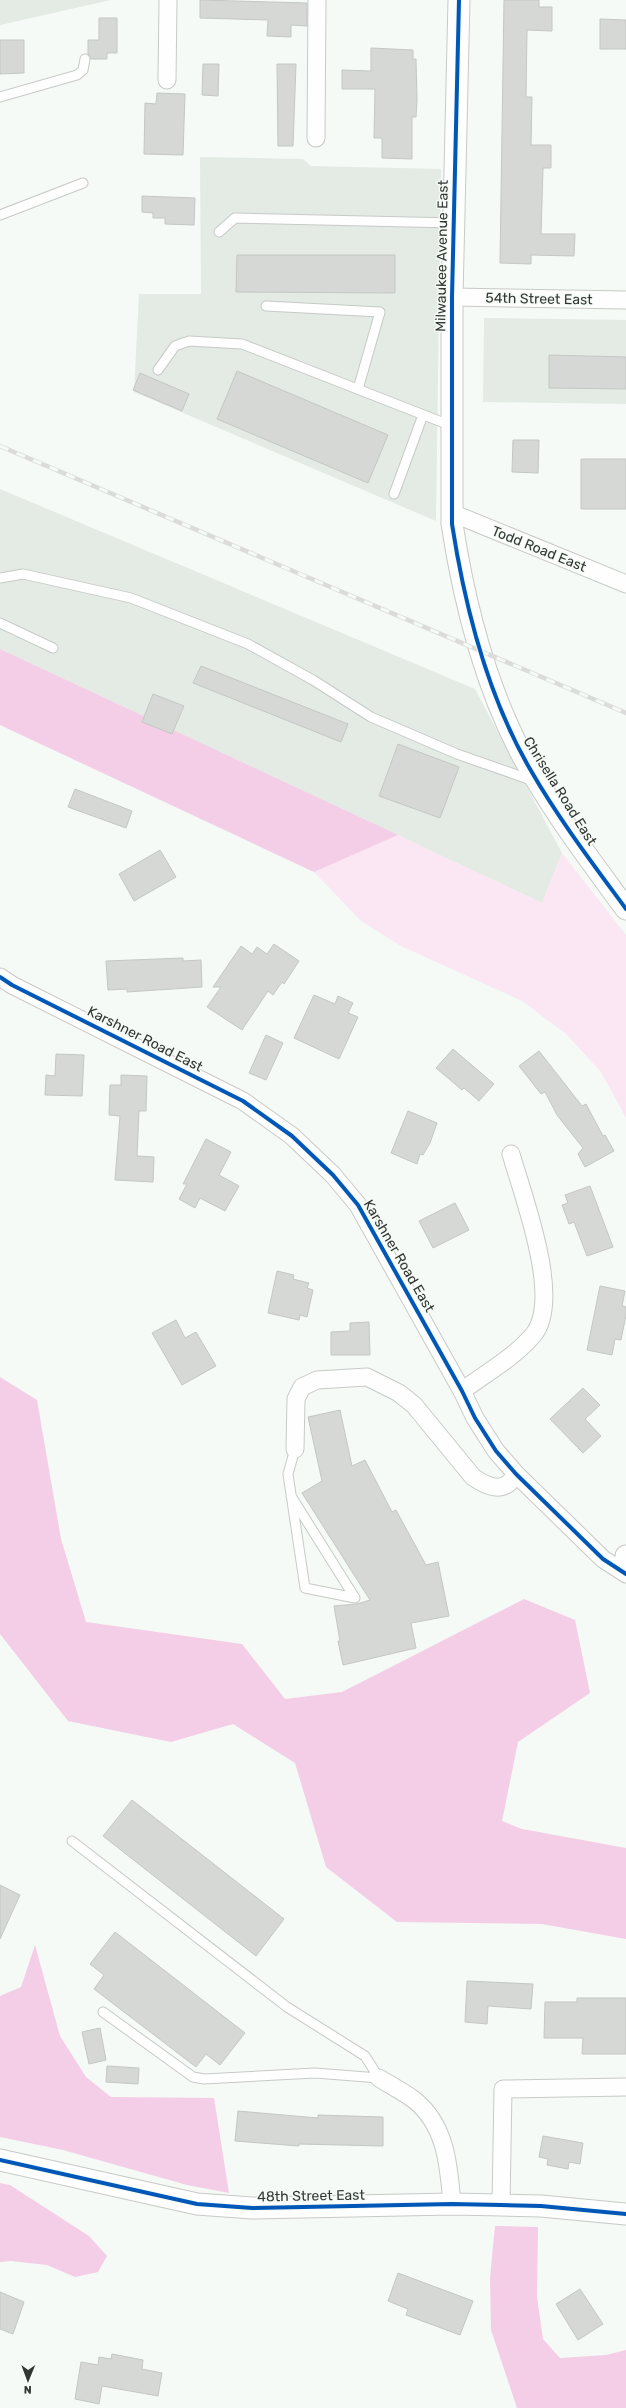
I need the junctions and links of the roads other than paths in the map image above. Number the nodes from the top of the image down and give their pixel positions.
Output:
1 (168, 0) edge
2 (317, 0) edge
3 (459, 0) edge
4 (85, 59) dead end
5 (167, 80) dead end
6 (0, 97) edge
7 (316, 138) dead end
8 (83, 183) dead end
9 (0, 215) edge
10 (454, 222) junction
11 (219, 232) dead end
12 (452, 298) junction
13 (626, 300) edge
14 (266, 306) dead end
15 (158, 370) dead end
16 (358, 389) junction
17 (423, 415) junction
18 (452, 426) junction
19 (394, 494) dead end
20 (452, 513) junction
21 (0, 578) edge
22 (626, 584) edge
23 (0, 623) edge
24 (53, 648) dead end
25 (539, 783) junction
26 (626, 909) edge
27 (0, 977) edge
28 (511, 1154) dead end
29 (462, 1391) junction
30 (295, 1449) joint
31 (516, 1474) junction
32 (291, 1496) junction
33 (626, 1556) edge
34 (626, 1567) edge
35 (626, 1574) edge
36 (72, 1841) dead end
37 (103, 2012) dead end
38 (379, 2078) junction
39 (626, 2087) edge
40 (0, 2160) edge
41 (452, 2204) junction
42 (501, 2205) junction
43 (626, 2214) edge

1 - 5 street
2 - 7 street
3 - 10 street, Milwaukee Avenue East
4 - 6 lane
8 - 9 lane
10 - 11 lane
10 - 12 street, Milwaukee Avenue East
12 - 13 street, 54th Street East
12 - 18 street, Milwaukee Avenue East
14 - 16 lane
15 - 16 lane
16 - 17 lane
17 - 18 lane
17 - 19 lane
18 - 20 street, Milwaukee Avenue East
20 - 22 street, Todd Road East
20 - 25 street, Chrisella Road East
21 - 25 lane
23 - 24 lane
25 - 26 street, Chrisella Road East
27 - 29 street, Karshner Road East
28 - 29 street
29 - 31 street, Karshner Road East
30 - 31 street
30 - 32 lane
31 - 35 street, Karshner Road East
32 - 32 lane
33 - 34 street
36 - 38 lane
37 - 38 lane
38 - 41 street
39 - 42 street
40 - 41 street, 48th Street East
41 - 42 street, 48th Street East
42 - 43 street, 48th Street East

